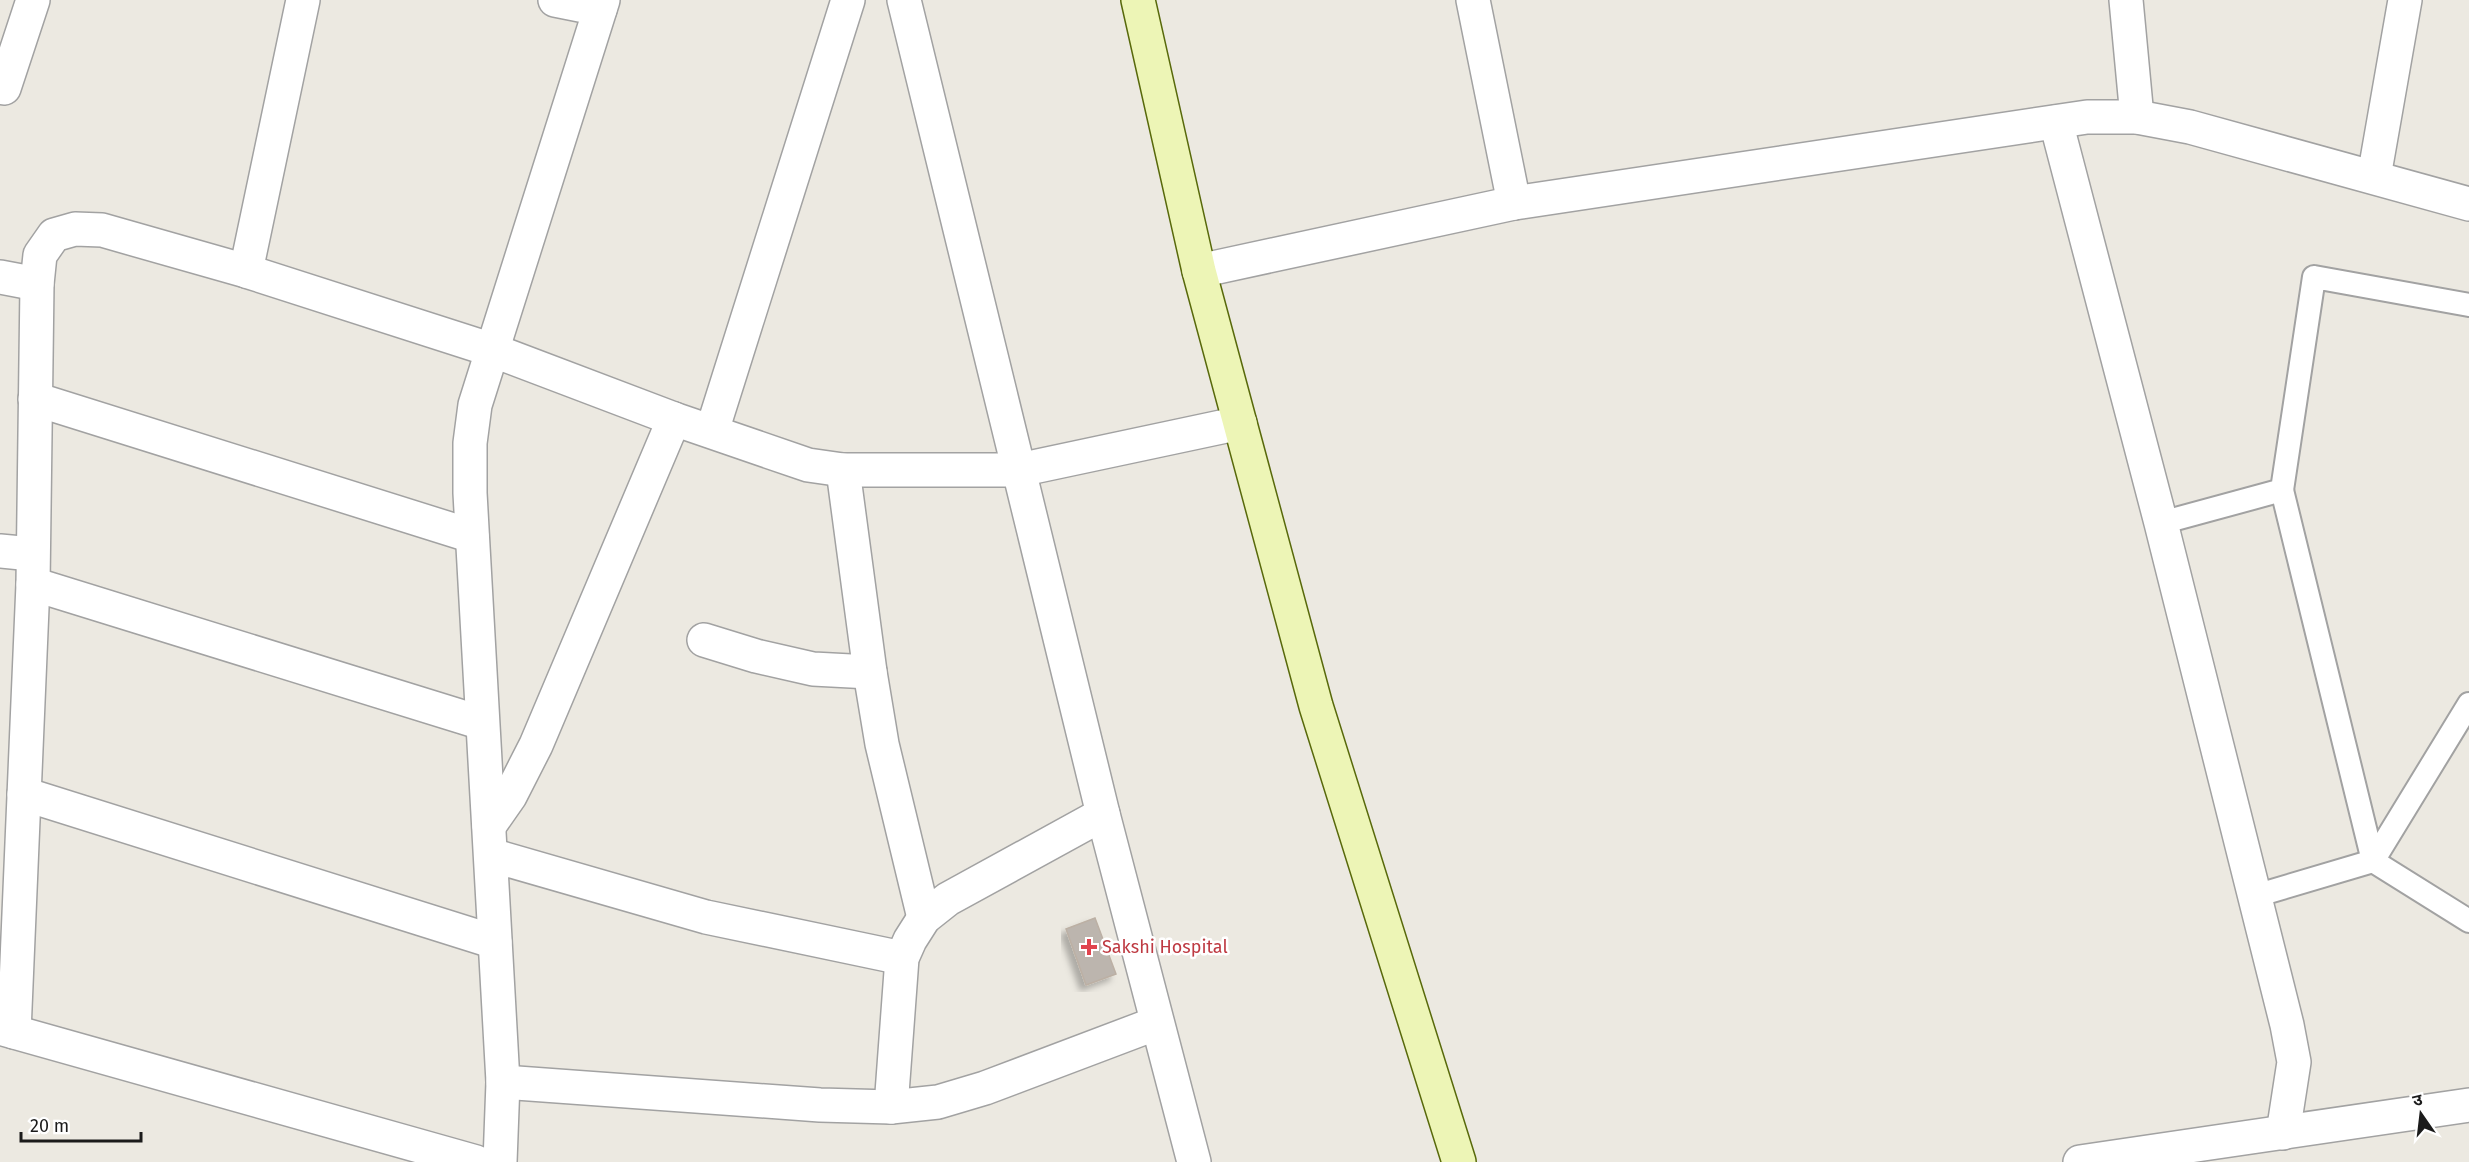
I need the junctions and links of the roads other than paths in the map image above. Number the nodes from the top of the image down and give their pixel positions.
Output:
1 (33, 0) edge
2 (303, 0) edge
3 (555, 0) edge
4 (848, 0) edge
5 (904, 0) edge
6 (1138, 0) edge
7 (1473, 0) edge
8 (2126, 0) edge
9 (2404, 0) edge
10 (601, 5) edge
11 (4, 88) dead end
12 (2137, 117) junction
13 (2056, 122) junction
14 (2374, 177) junction
15 (1514, 203) junction
16 (2469, 204) edge
17 (246, 271) junction
18 (1199, 271) junction
19 (0, 277) edge
20 (37, 284) junction
21 (2469, 305) edge
22 (492, 350) junction
23 (35, 399) junction
24 (674, 419) junction
25 (1240, 423) junction
26 (712, 431) junction
27 (843, 470) junction
28 (1019, 470) junction
29 (2282, 490) junction
30 (2161, 523) junction
31 (472, 536) junction
32 (0, 550) edge
33 (33, 569) junction
34 (704, 640) dead end
35 (870, 672) junction
36 (2469, 704) edge
37 (482, 723) junction
38 (24, 794) junction
39 (1103, 814) junction
40 (490, 841) junction
41 (2373, 861) junction
42 (2254, 896) junction
43 (924, 918) junction
44 (2469, 921) edge
45 (495, 942) junction
46 (902, 958) junction
47 (1157, 1023) junction
48 (7, 1030) edge
49 (503, 1082) junction
50 (2469, 1106) edge
51 (891, 1107) junction
52 (2283, 1132) junction
53 (476, 1162) edge
54 (500, 1162) edge
55 (1194, 1162) edge
56 (1458, 1162) edge
57 (2080, 1162) edge

1 - 11 street
2 - 17 street
3 - 10 street
4 - 26 street
5 - 28 street
6 - 18 street
7 - 15 street
8 - 12 street
9 - 14 street
10 - 22 street
12 - 13 street
12 - 14 street
13 - 15 street
13 - 30 street
14 - 16 street
15 - 18 street
17 - 20 street
17 - 22 street
18 - 25 street
19 - 20 street
20 - 23 street
21 - 29 lane
22 - 24 street
22 - 31 street
23 - 31 street
23 - 33 street
24 - 26 street
24 - 40 street
25 - 28 street
25 - 56 street
26 - 27 street
27 - 28 street
27 - 35 street
28 - 39 street
29 - 30 lane
29 - 41 lane
30 - 42 street
31 - 37 street
32 - 33 street
33 - 37 street
33 - 38 street
34 - 35 street
35 - 43 street
36 - 41 lane
37 - 40 street
38 - 45 street
38 - 48 street
39 - 43 street
39 - 47 street
40 - 45 street
40 - 46 street
41 - 42 lane
41 - 44 lane
42 - 52 street
43 - 46 street
45 - 49 street
46 - 51 street
47 - 51 street
47 - 55 street
48 - 53 street
49 - 51 street
49 - 54 street
50 - 52 street
52 - 57 street

